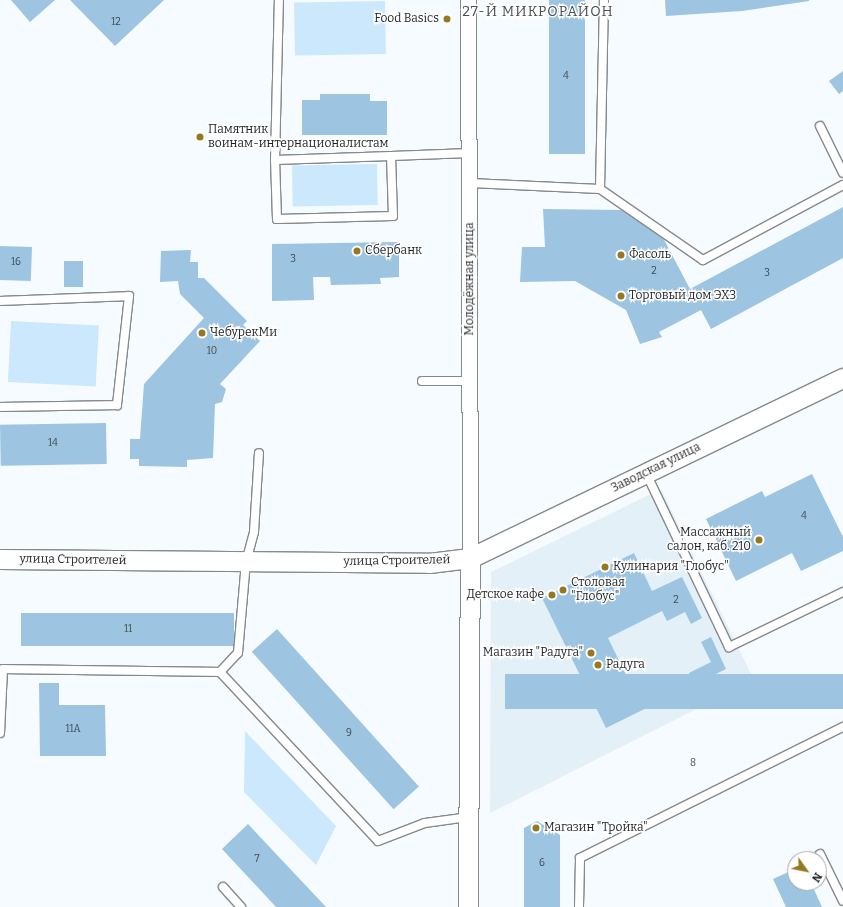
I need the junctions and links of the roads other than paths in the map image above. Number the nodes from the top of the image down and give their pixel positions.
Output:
1 (279, 0) edge
2 (468, 0) edge
3 (604, 0) edge
4 (820, 126) dead end
5 (470, 154) junction
6 (391, 156) junction
7 (275, 160) junction
8 (843, 173) edge
9 (470, 184) junction
10 (843, 185) edge
11 (600, 189) junction
12 (0, 301) edge
13 (843, 378) edge
14 (422, 381) dead end
15 (470, 381) junction
16 (0, 407) edge
17 (259, 453) dead end
18 (646, 473) junction
19 (470, 558) junction
20 (0, 559) edge
21 (246, 562) junction
22 (843, 592) edge
23 (220, 672) junction
24 (843, 727) edge
25 (0, 733) edge
26 (468, 817) junction
27 (827, 868) edge
28 (223, 887) dead end
29 (843, 901) edge
30 (241, 907) edge
31 (468, 907) edge
32 (579, 907) edge

1 - 7 lane
2 - 5 street, Молодёжная улица
3 - 11 lane
4 - 8 lane
5 - 6 lane
5 - 9 street, Молодёжная улица
6 - 7 lane
6 - 7 lane
9 - 11 lane
9 - 15 street, Молодёжная улица
10 - 11 lane
12 - 16 lane
13 - 18 street, Заводская улица
14 - 15 lane
15 - 19 street, Молодёжная улица
17 - 21 lane
18 - 19 street, Заводская улица
18 - 22 lane
19 - 21 street, улица Строителей
19 - 26 street
20 - 21 street, улица Строителей
21 - 23 lane
23 - 25 lane
23 - 26 lane
24 - 32 lane
26 - 31 street
27 - 29 lane
28 - 30 lane

